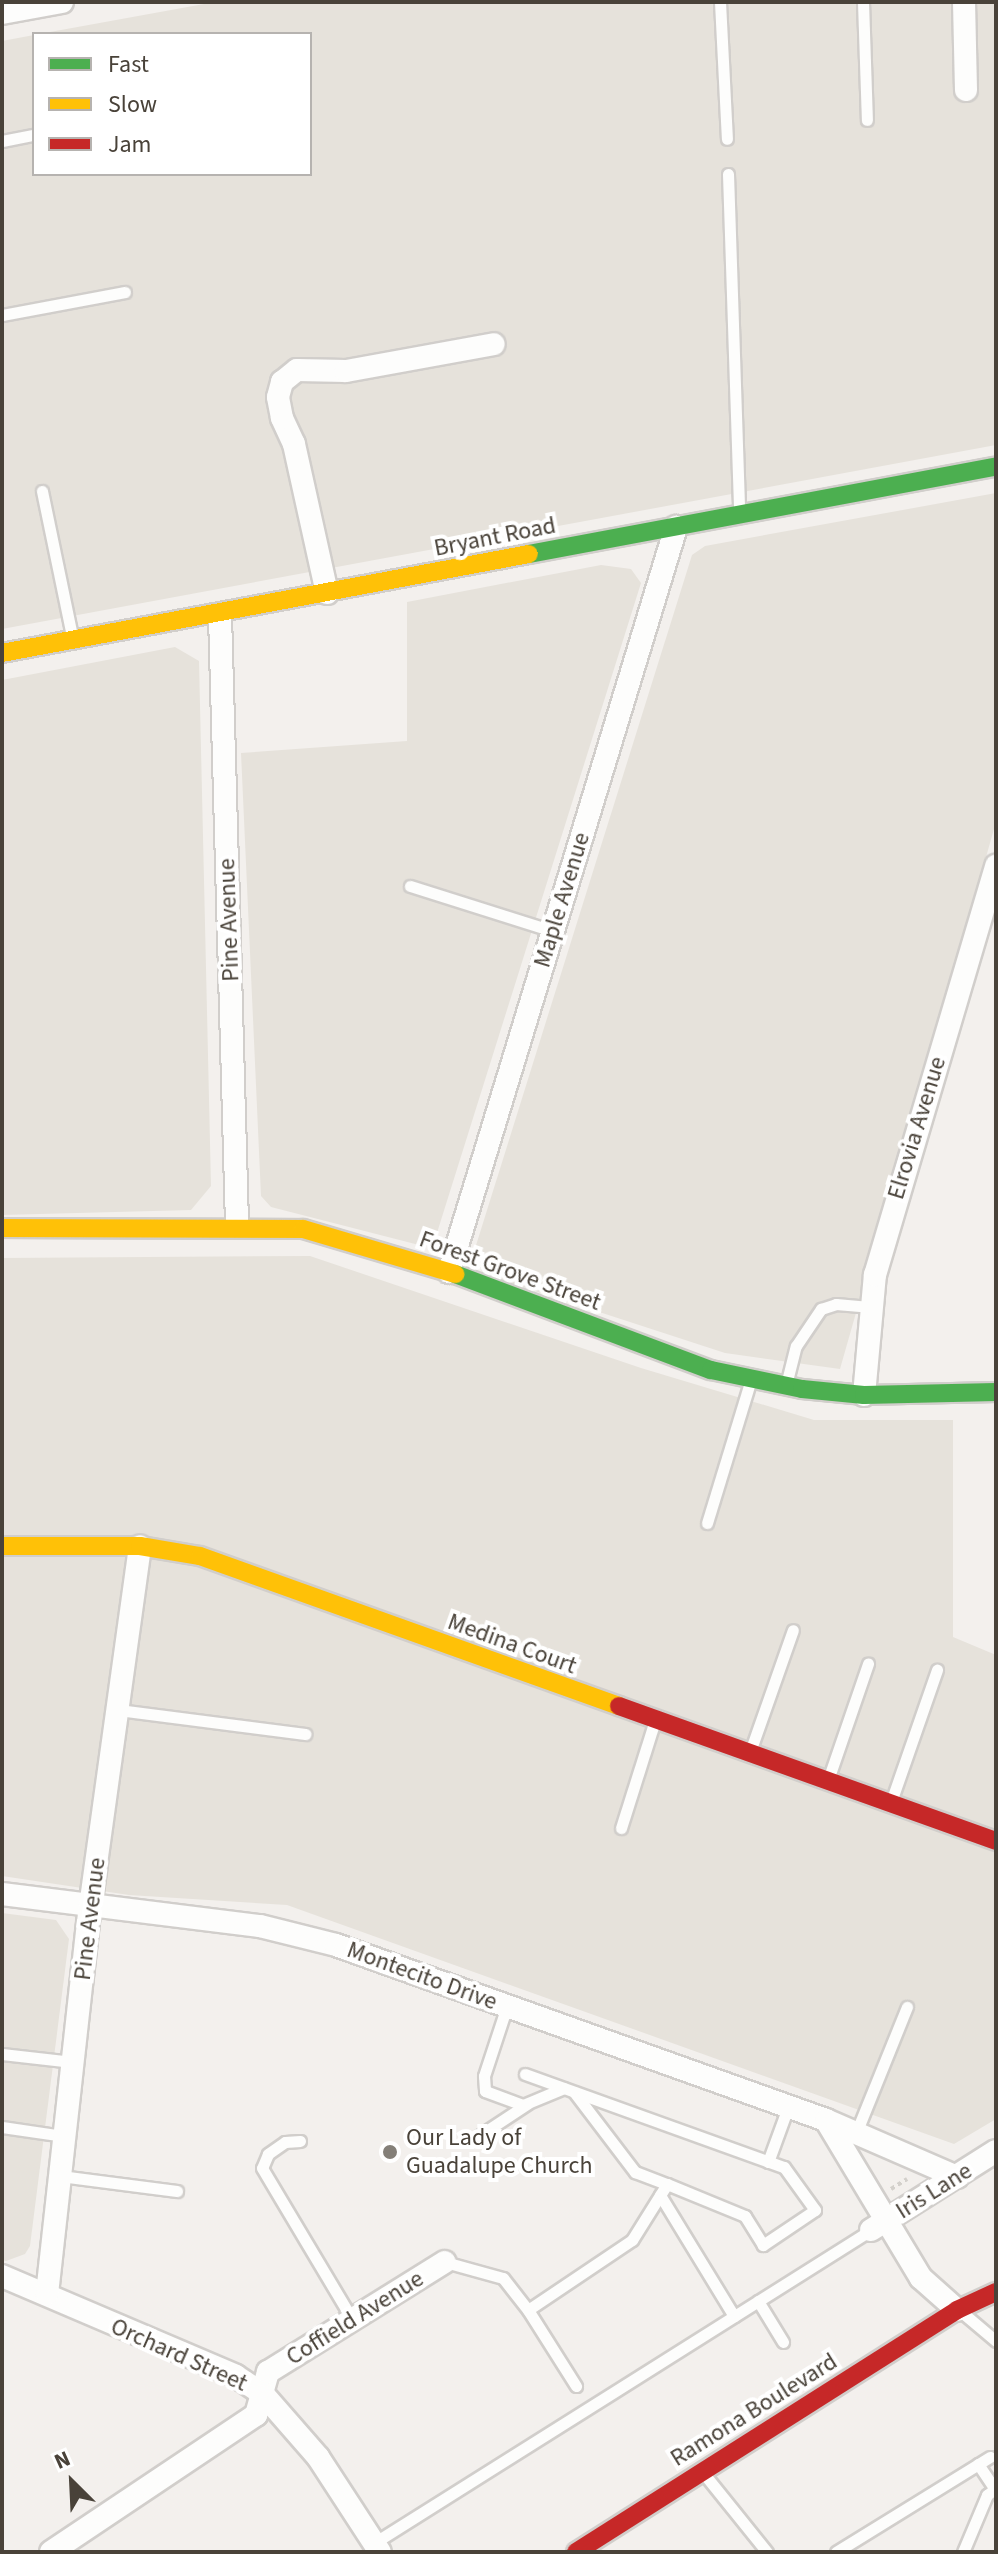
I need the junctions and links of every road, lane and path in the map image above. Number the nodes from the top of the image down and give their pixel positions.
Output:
1 (62, 2) edge
2 (720, 2) edge
3 (863, 2) edge
4 (964, 2) edge
5 (2, 13) edge
6 (966, 90) dead end
7 (867, 120) dead end
8 (32, 135) edge
9 (727, 139) dead end
10 (2, 141) edge
11 (728, 174) dead end
12 (125, 292) dead end
13 (2, 315) edge
14 (494, 344) dead end
15 (996, 467) edge
16 (42, 491) dead end
17 (739, 516) junction
18 (676, 527) junction
19 (327, 593) junction
20 (220, 615) junction
21 (73, 640) junction
22 (2, 653) edge
23 (996, 866) edge
24 (410, 886) dead end
25 (990, 910) edge
26 (553, 931) junction
27 (237, 1225) junction
28 (2, 1228) edge
29 (449, 1272) junction
30 (872, 1307) junction
31 (751, 1379) junction
32 (786, 1386) junction
33 (996, 1392) edge
34 (864, 1395) junction
35 (707, 1523) dead end
36 (2, 1546) edge
37 (140, 1546) junction
38 (793, 1630) dead end
39 (868, 1664) dead end
40 (937, 1670) dead end
41 (118, 1710) junction
42 (655, 1720) junction
43 (305, 1734) dead end
44 (749, 1753) junction
45 (827, 1781) junction
46 (890, 1803) junction
47 (621, 1828) dead end
48 (996, 1841) edge
49 (2, 1894) edge
50 (90, 1907) junction
51 (507, 2006) junction
52 (907, 2007) dead end
53 (2, 2054) edge
54 (73, 2062) junction
55 (525, 2074) dead end
56 (569, 2090) junction
57 (527, 2104) junction
58 (788, 2107) junction
59 (826, 2120) junction
60 (2, 2127) edge
61 (856, 2133) junction
62 (64, 2136) junction
63 (474, 2139) dead end
64 (300, 2141) dead end
65 (996, 2151) edge
66 (768, 2162) junction
67 (915, 2175) dead end
68 (60, 2176) junction
69 (957, 2177) junction
70 (667, 2184) junction
71 (889, 2190) dead end
72 (177, 2191) dead end
73 (660, 2195) junction
74 (878, 2225) junction
75 (445, 2262) joint
76 (996, 2271) edge
77 (2, 2276) edge
78 (996, 2292) edge
79 (47, 2294) junction
80 (758, 2301) junction
81 (528, 2310) junction
82 (957, 2310) junction
83 (734, 2316) junction
84 (352, 2319) junction
85 (996, 2341) edge
86 (783, 2342) dead end
87 (576, 2386) dead end
88 (263, 2394) junction
89 (990, 2457) dead end
90 (978, 2464) junction
91 (702, 2471) junction
92 (996, 2489) edge
93 (371, 2549) edge
94 (51, 2552) edge
95 (576, 2552) edge
96 (767, 2552) edge
97 (836, 2552) edge
98 (963, 2552) edge

1 - 5 street
2 - 9 lane
3 - 7 lane
4 - 6 street
8 - 10 lane
11 - 17 lane
12 - 13 lane
14 - 19 street
15 - 17 street, Bryant Road
16 - 21 lane
17 - 18 street, Bryant Road
18 - 19 street, Bryant Road
18 - 26 street, Maple Avenue
19 - 20 street, Bryant Road
20 - 21 street, Bryant Road
20 - 27 street, Pine Avenue
21 - 22 street, Bryant Road
23 - 25 street, Elrovia Avenue
24 - 26 lane
25 - 30 street, Elrovia Avenue
26 - 29 street, Maple Avenue
27 - 28 street, Forest Grove Street
27 - 29 street, Forest Grove Street
29 - 31 street, Forest Grove Street
30 - 32 lane
30 - 34 street, Elrovia Avenue
31 - 32 street, Forest Grove Street
31 - 35 lane
32 - 34 street, Forest Grove Street
33 - 34 street, Forest Grove Street
36 - 37 street, Medina Court
37 - 41 street, Pine Avenue
37 - 42 street, Medina Court
38 - 44 lane
39 - 45 lane
40 - 46 lane
41 - 43 lane
41 - 50 street, Pine Avenue
42 - 44 street, Medina Court
42 - 47 lane
44 - 45 street, Medina Court
45 - 46 street, Medina Court
46 - 48 street, Medina Court
49 - 50 street, Montecito Drive
50 - 51 street, Montecito Drive
50 - 54 street, Pine Avenue
51 - 57 lane
51 - 58 street, Montecito Drive
52 - 61 lane
53 - 54 lane
54 - 62 street, Pine Avenue
55 - 56 lane
56 - 57 lane
56 - 66 lane
56 - 70 lane
57 - 63 lane
58 - 59 street, Montecito Drive
58 - 66 lane
59 - 61 street, Montecito Drive
59 - 74 street
60 - 62 lane
61 - 69 street, Montecito Drive
62 - 68 street, Pine Avenue
64 - 84 lane
65 - 69 street, Iris Lane
66 - 70 lane
67 - 71 path
68 - 72 lane
68 - 79 street, Pine Avenue
69 - 74 street, Iris Lane
70 - 73 lane
73 - 81 lane
73 - 83 lane
74 - 80 lane
74 - 82 street
75 - 81 lane
75 - 84 street, Coffield Avenue
76 - 82 street, Ramona Boulevard
77 - 79 street, Orchard Street
78 - 82 street, Ramona Boulevard
79 - 88 street, Orchard Street
80 - 83 lane
80 - 86 lane
81 - 87 lane
82 - 85 lane
82 - 91 street, Ramona Boulevard
83 - 93 lane
84 - 88 street, Coffield Avenue
88 - 93 street, Orchard Street
88 - 94 street, Coffield Avenue
89 - 90 lane
90 - 92 lane
90 - 97 lane
91 - 95 street, Ramona Boulevard
91 - 96 lane
92 - 98 lane

